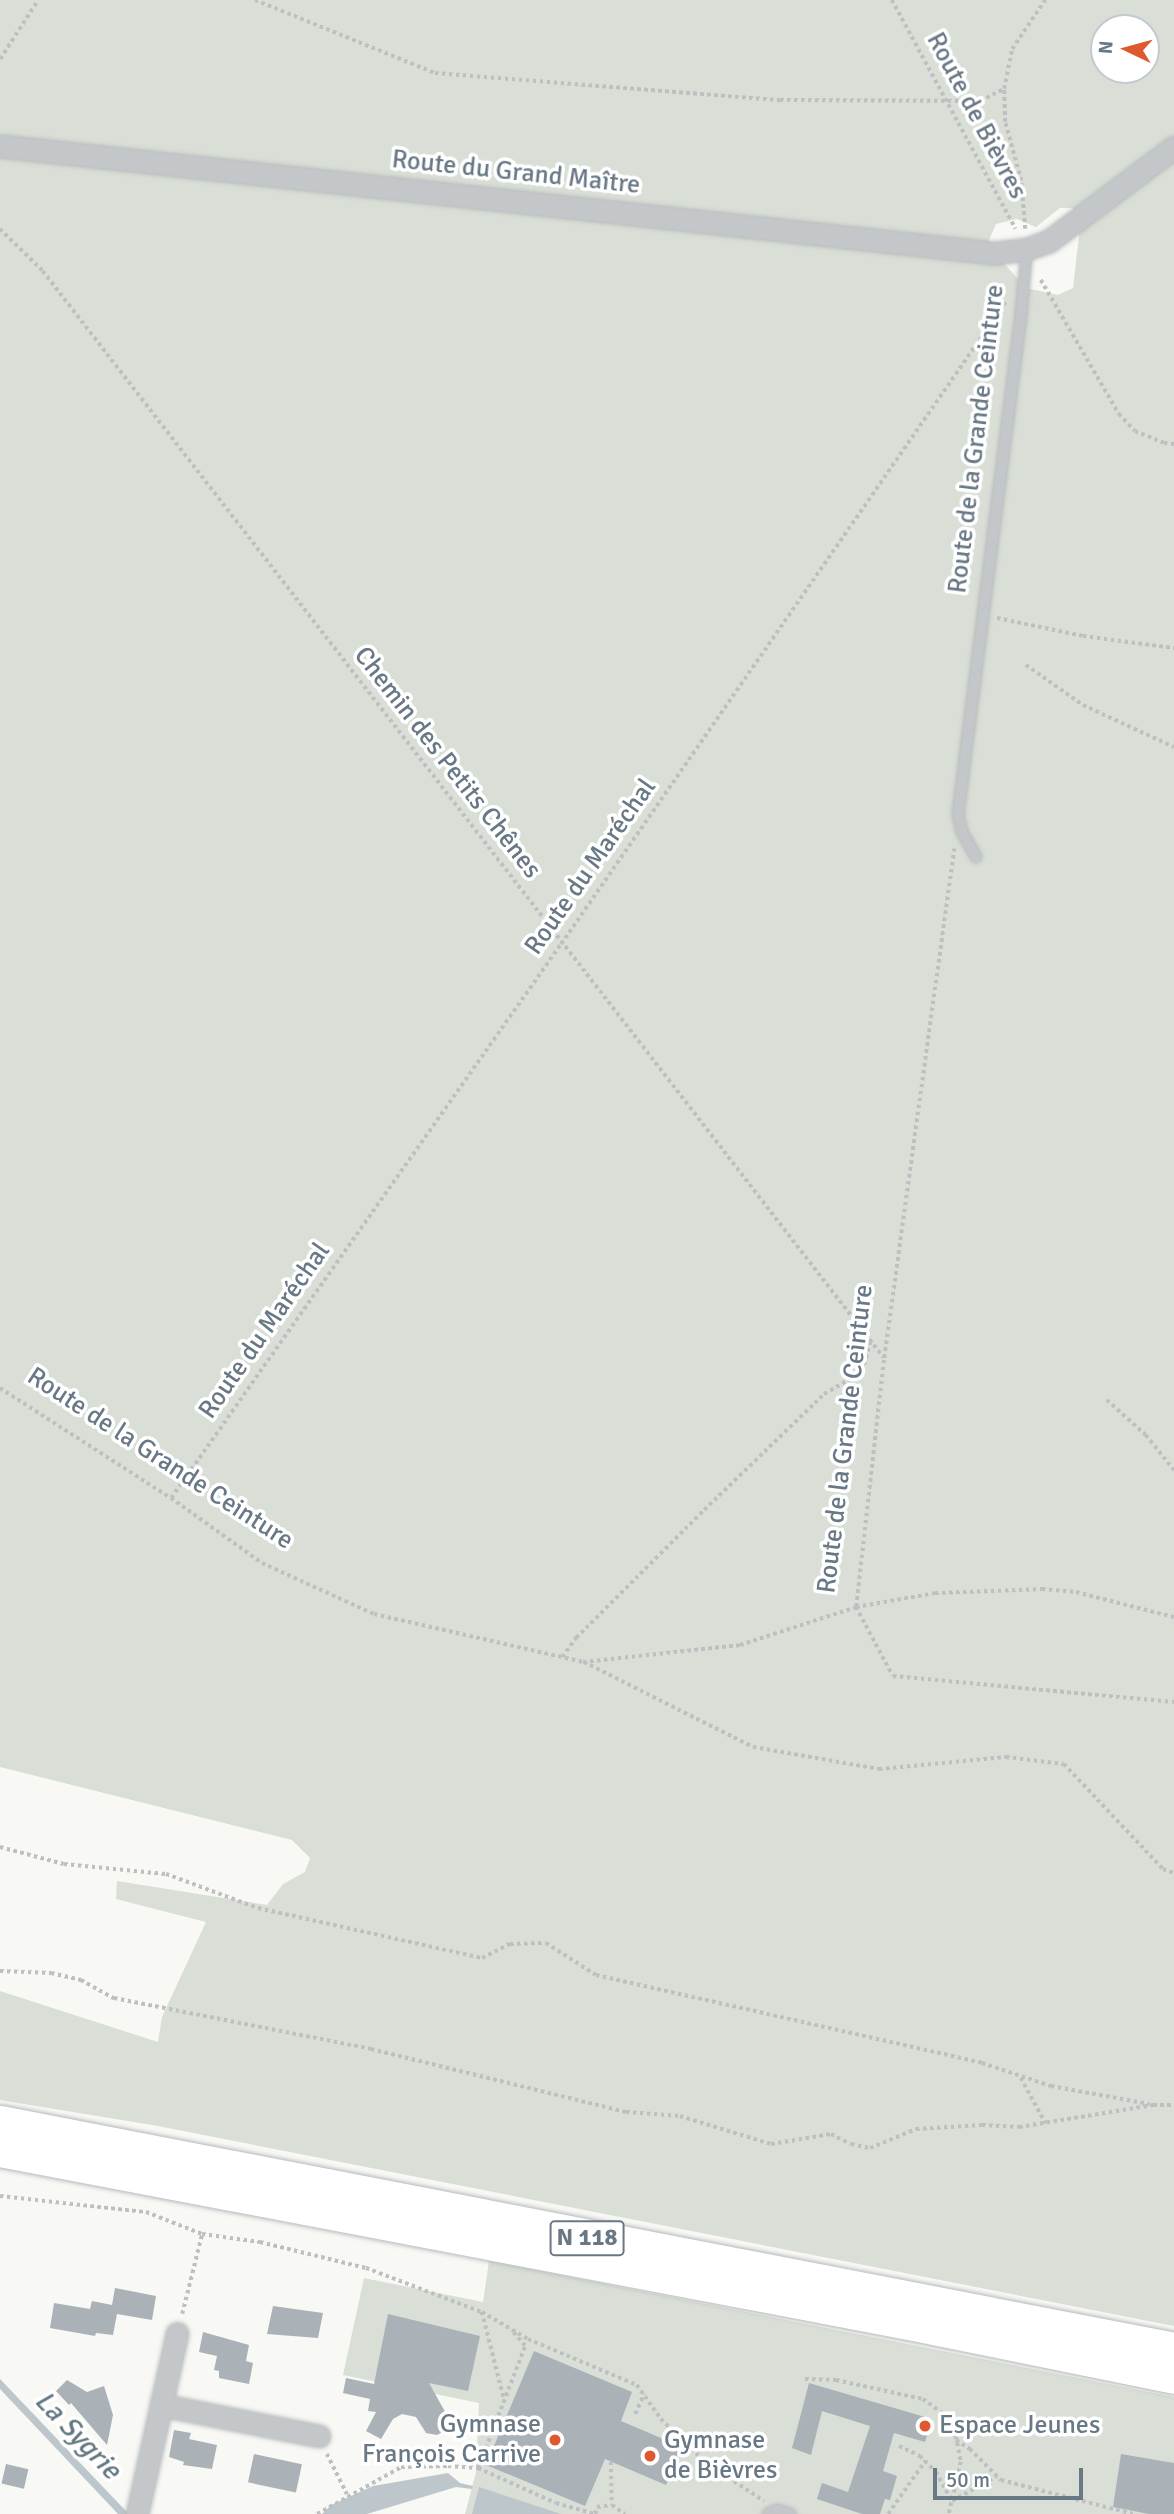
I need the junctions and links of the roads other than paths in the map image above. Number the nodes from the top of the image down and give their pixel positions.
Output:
1 (0, 146) edge
2 (1174, 147) edge
3 (1027, 249) junction
4 (976, 857) dead end
5 (0, 2123) edge
6 (0, 2149) edge
7 (177, 2333) road end
8 (1174, 2350) edge
9 (1174, 2376) edge
10 (161, 2405) junction
11 (319, 2436) road end
12 (773, 2512) edge
13 (140, 2513) edge
14 (790, 2514) edge

1 - 3 street, Route du Grand Maître
2 - 3 street
3 - 4 lane, Route de la Grande Ceinture
5 - 8 highway, N 118
6 - 9 highway, N 118
7 - 10 street
10 - 11 street
10 - 13 street
12 - 14 lane

